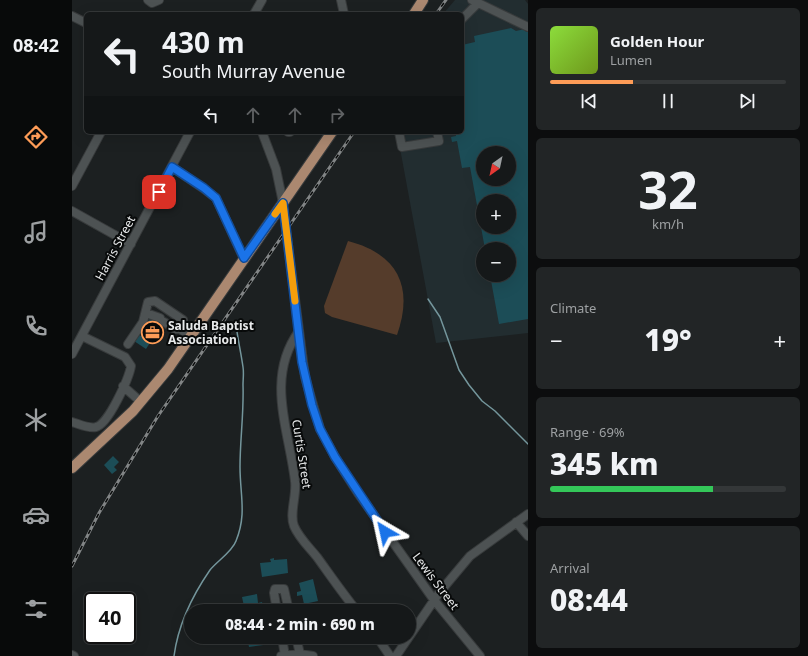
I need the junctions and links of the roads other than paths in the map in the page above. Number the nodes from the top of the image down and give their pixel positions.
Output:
1 (148, 0) edge
2 (159, 0) edge
3 (262, 0) edge
4 (340, 0) edge
5 (423, 0) edge
6 (475, 2) edge
7 (255, 12) edge
8 (343, 12) edge
9 (415, 12) edge
10 (72, 16) edge
11 (464, 16) edge
12 (84, 22) edge
13 (528, 27) edge
14 (100, 134) edge
15 (189, 134) edge
16 (263, 134) edge
17 (331, 134) edge
18 (399, 134) edge
19 (438, 136) edge
20 (172, 167) junction
21 (72, 186) edge
22 (283, 203) junction
23 (72, 211) edge
24 (131, 244) junction
25 (244, 258) junction
26 (146, 313) junction
27 (180, 328) junction
28 (299, 331) junction
29 (82, 336) junction
30 (190, 336) junction
31 (128, 344) dead end
32 (72, 354) edge
33 (123, 386) junction
34 (141, 402) junction
35 (72, 422) edge
36 (72, 468) edge
37 (528, 514) edge
38 (516, 522) junction
39 (528, 536) edge
40 (434, 600) junction
41 (276, 604) edge
42 (287, 604) edge
43 (352, 604) edge
44 (283, 644) edge
45 (298, 644) edge
46 (382, 644) edge
47 (300, 654) junction
48 (284, 655) edge
49 (313, 656) edge
50 (390, 656) edge
51 (396, 656) edge
52 (480, 656) edge

1 - 2 street
3 - 7 street
4 - 8 street
5 - 9 main road
6 - 11 street
6 - 13 street
10 - 12 street
14 - 21 street
15 - 20 street, Harris Street
16 - 22 street, Lewis Street
17 - 22 main road
18 - 19 street
20 - 24 street, Harris Street
20 - 25 street
22 - 25 main road
22 - 28 street, Lewis Street
23 - 24 street
24 - 29 street, Harris Street
25 - 30 main road
26 - 27 street
26 - 27 street
26 - 31 street
27 - 30 street
28 - 40 street, Lewis Street
28 - 43 street, Curtis Street
29 - 32 street, Harris Street
29 - 33 street
30 - 34 main road
33 - 34 street
33 - 35 street
34 - 36 main road
37 - 38 street
38 - 39 street
38 - 40 street
40 - 51 street
40 - 52 street, Lewis Street
41 - 42 street
44 - 48 street
45 - 47 street
46 - 50 street
47 - 48 street
47 - 49 street

